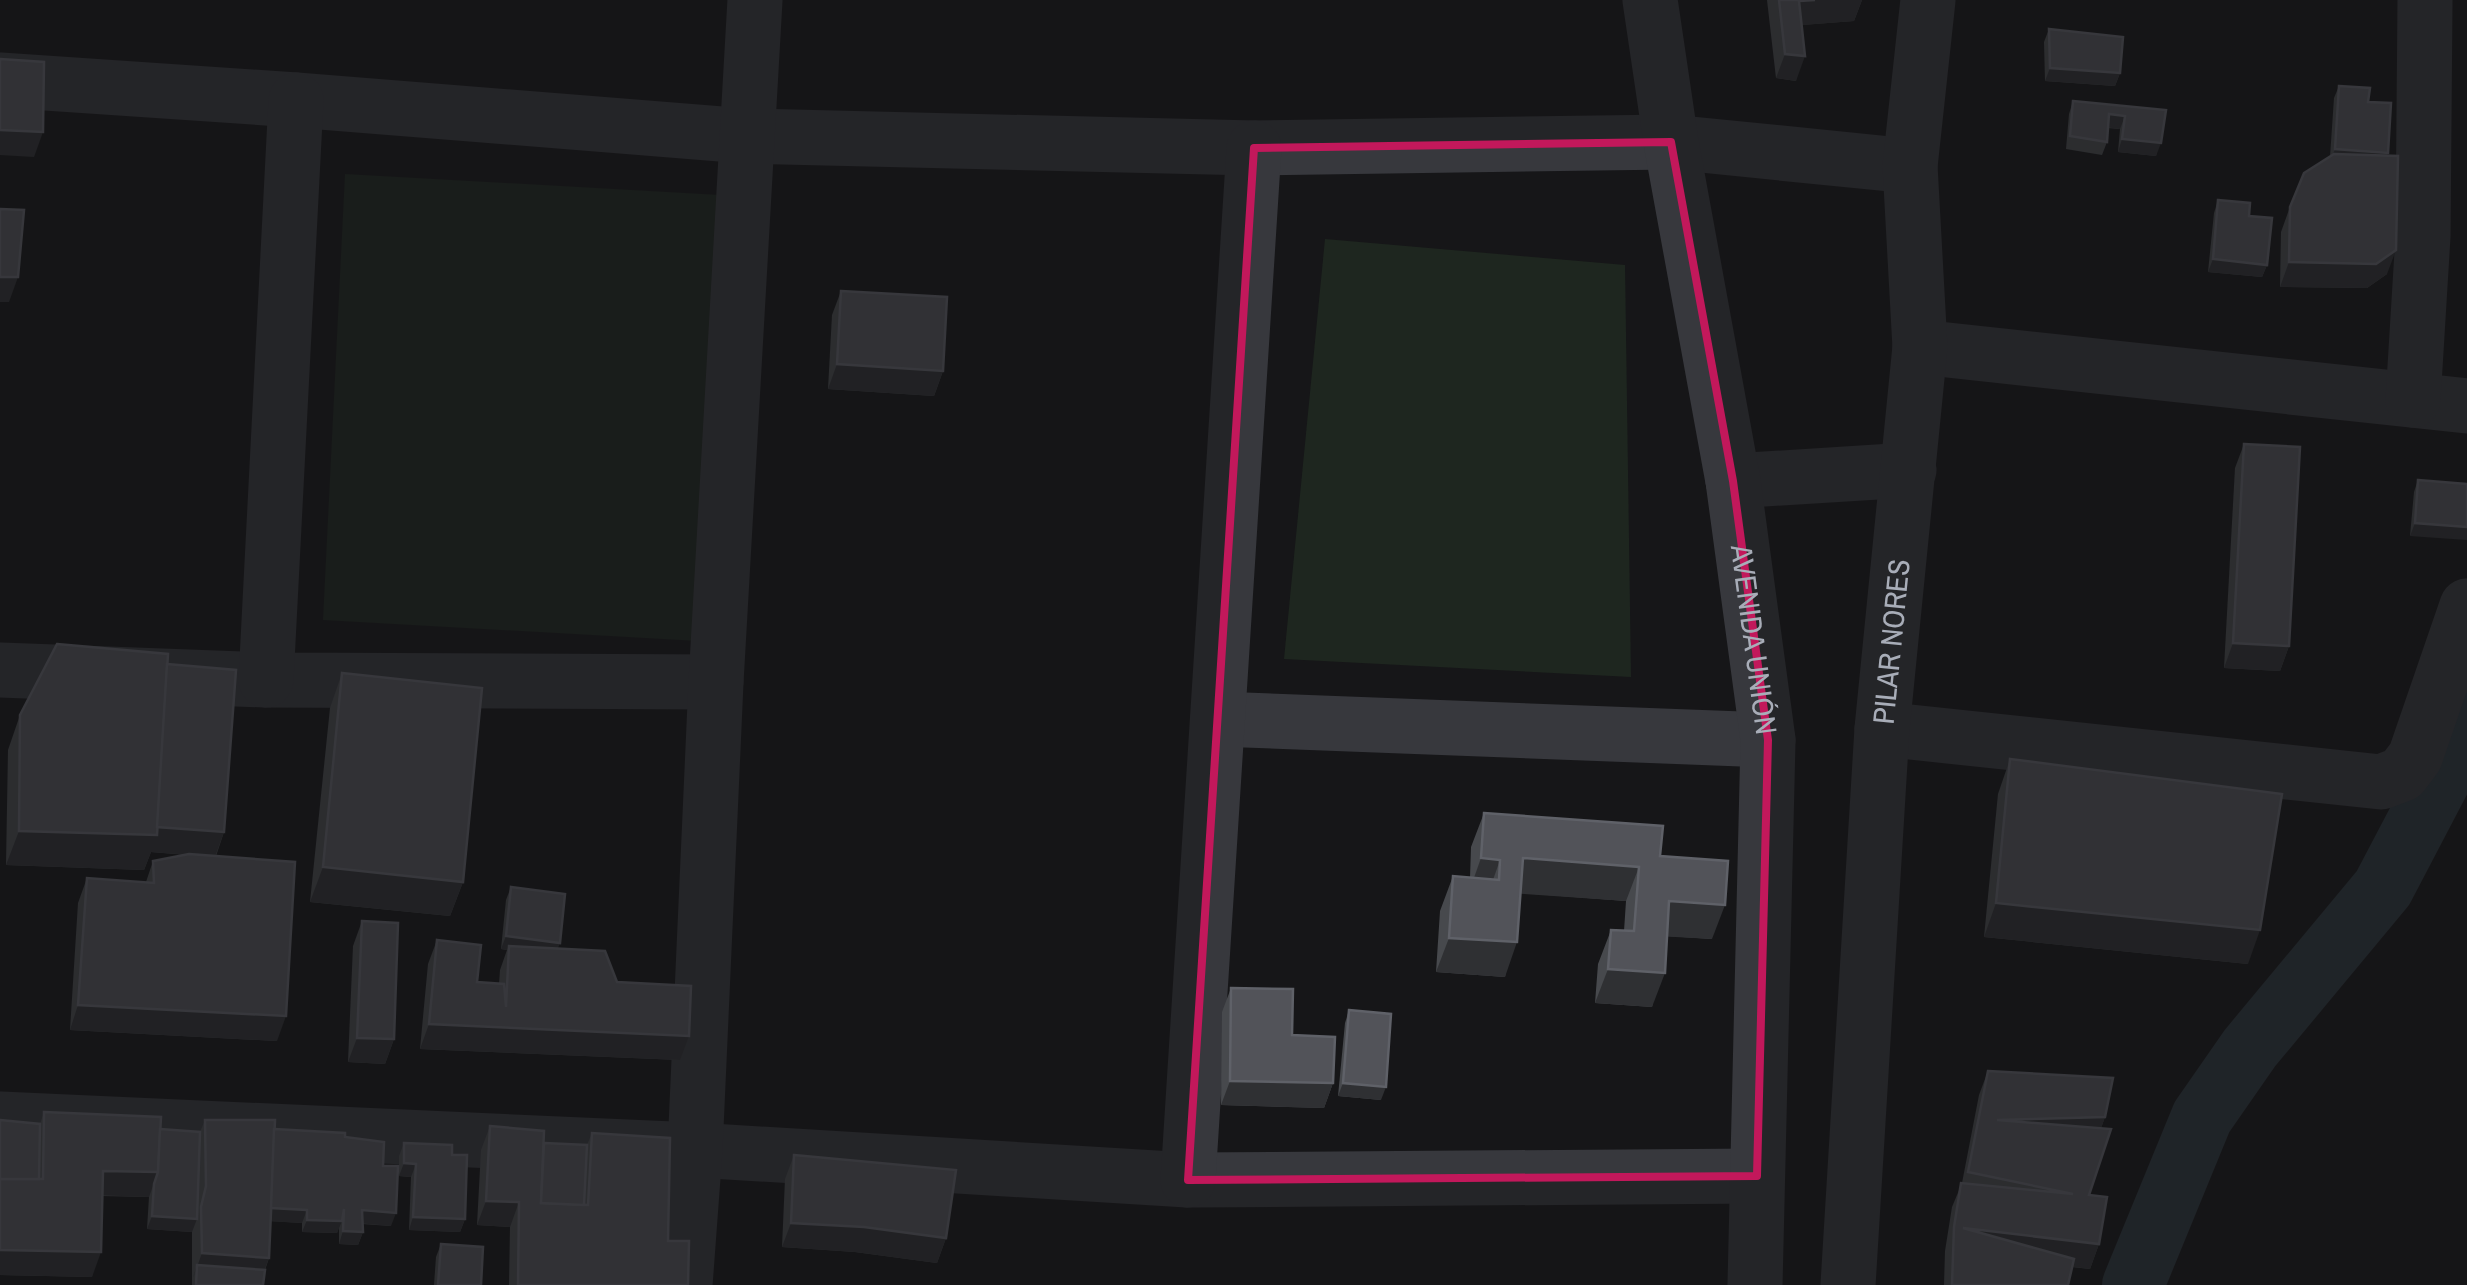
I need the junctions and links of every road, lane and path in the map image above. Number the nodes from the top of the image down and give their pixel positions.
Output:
1 (756, 0) edge
2 (1650, 0) edge
3 (1928, 0) edge
4 (2425, 0) edge
5 (0, 80) edge
6 (296, 100) junction
7 (746, 136) junction
8 (1671, 142) junction
9 (1254, 148) junction
10 (1910, 166) junction
11 (1920, 347) junction
12 (2413, 400) junction
13 (2467, 406) edge
14 (1908, 470) junction
15 (1733, 481) junction
16 (2467, 606) edge
17 (0, 670) edge
18 (266, 680) junction
19 (716, 682) junction
20 (1218, 719) junction
21 (1882, 729) junction
22 (1768, 740) junction
23 (0, 1120) edge
24 (695, 1150) junction
25 (1757, 1176) junction
26 (1188, 1180) junction
27 (685, 1285) edge
28 (1755, 1285) edge
29 (1848, 1285) edge

1 - 7 street
2 - 8 street, AVENIDA UNIÓN
3 - 10 street, PILAR NORES
4 - 12 street
5 - 6 street
6 - 7 street
6 - 18 street
7 - 9 street
7 - 19 street
8 - 9 street
8 - 10 street
8 - 15 street, AVENIDA UNIÓN
9 - 20 street
10 - 11 street, PILAR NORES
11 - 12 street
11 - 14 street, PILAR NORES
12 - 13 street
14 - 15 street
14 - 21 street, PILAR NORES
15 - 22 street, AVENIDA UNIÓN
16 - 21 street
17 - 18 street
18 - 19 street
19 - 24 street
20 - 22 street
20 - 26 street
21 - 29 street, PILAR NORES
22 - 25 street, AVENIDA UNIÓN
23 - 24 street
24 - 26 street
24 - 27 street
25 - 26 street
25 - 28 street, AVENIDA UNIÓN

